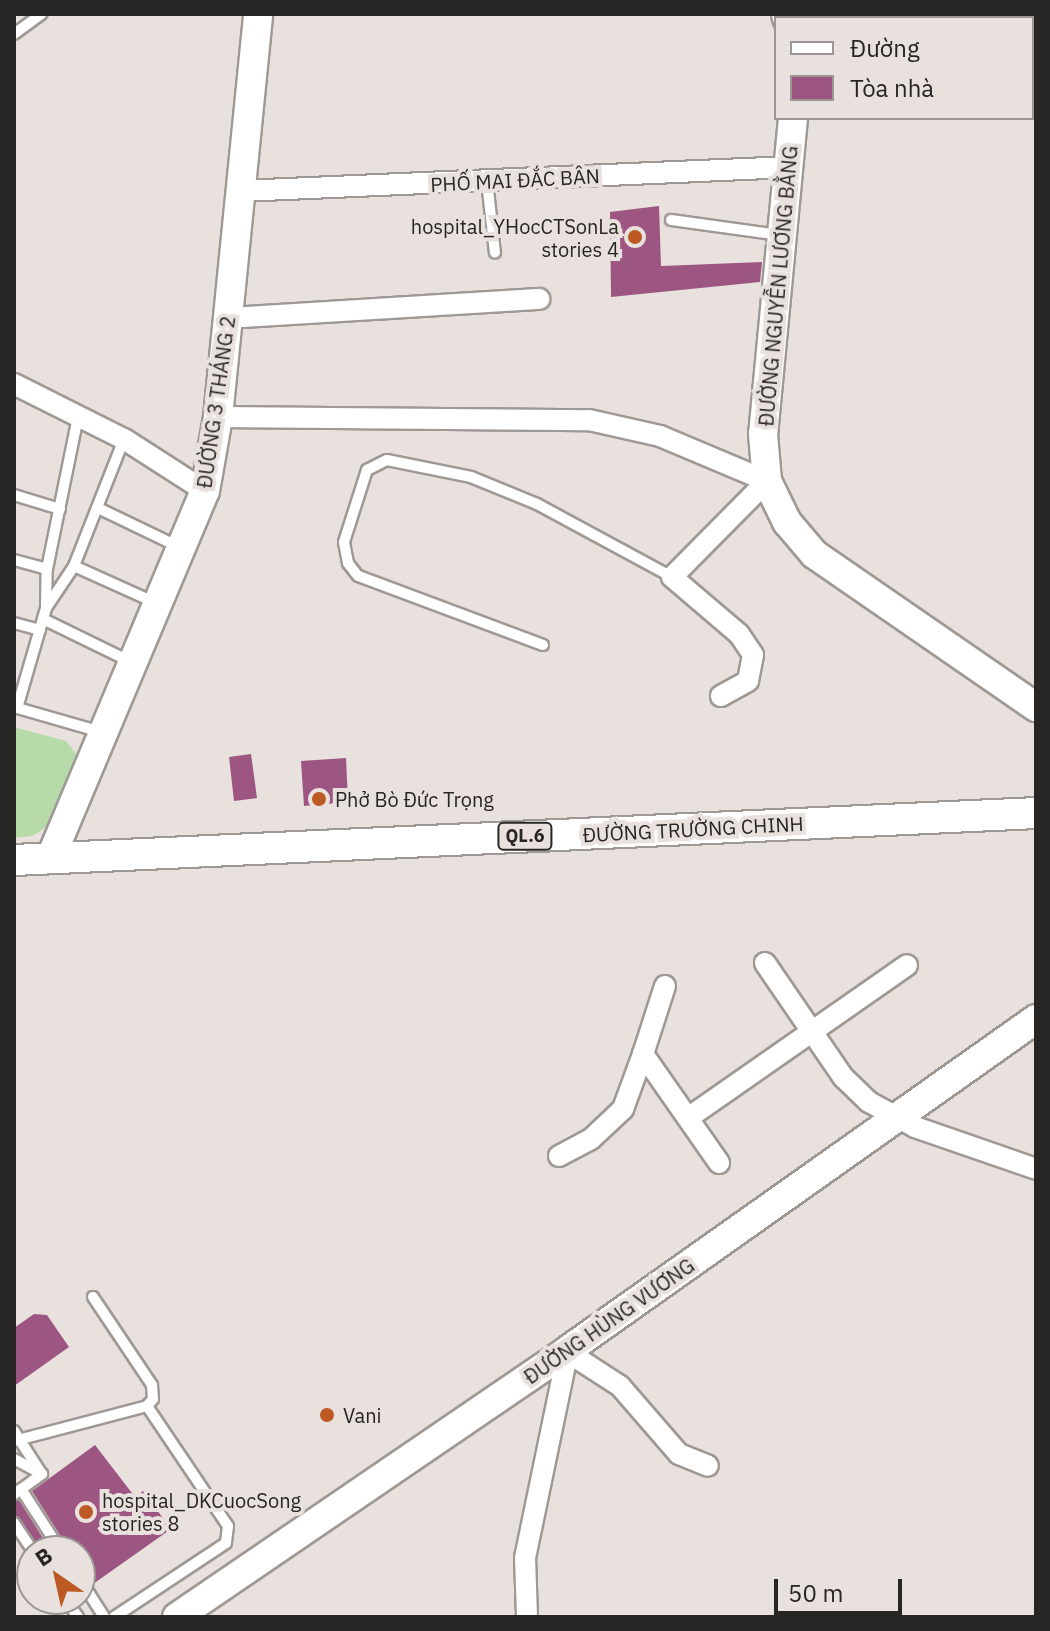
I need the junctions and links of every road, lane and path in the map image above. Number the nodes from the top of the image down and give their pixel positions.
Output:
1 (42, 14) edge
2 (263, 14) edge
3 (14, 34) edge
4 (793, 120) edge
5 (790, 167) junction
6 (487, 181) junction
7 (241, 191) junction
8 (671, 220) dead end
9 (781, 236) junction
10 (495, 253) dead end
11 (539, 299) dead end
12 (228, 318) junction
13 (14, 384) edge
14 (78, 416) junction
15 (218, 417) junction
16 (124, 439) junction
17 (767, 481) junction
18 (205, 491) junction
19 (14, 495) edge
20 (98, 508) junction
21 (60, 509) junction
22 (184, 548) junction
23 (14, 560) edge
24 (74, 566) junction
25 (47, 569) junction
26 (672, 577) junction
27 (159, 605) junction
28 (46, 608) junction
29 (14, 623) edge
30 (41, 625) junction
31 (543, 645) dead end
32 (133, 663) junction
33 (721, 696) dead end
34 (1036, 707) edge
35 (16, 708) edge
36 (103, 732) junction
37 (1036, 813) edge
38 (51, 857) junction
39 (14, 860) edge
40 (765, 963) dead end
41 (907, 965) dead end
42 (665, 986) dead end
43 (1036, 1019) edge
44 (811, 1031) junction
45 (643, 1054) junction
46 (896, 1117) junction
47 (688, 1118) junction
48 (559, 1156) dead end
49 (719, 1163) dead end
50 (1036, 1169) edge
51 (93, 1297) dead end
52 (569, 1352) junction
53 (147, 1406) junction
54 (14, 1431) edge
55 (14, 1441) edge
56 (14, 1459) edge
57 (708, 1466) dead end
58 (42, 1474) junction
59 (17, 1491) edge
60 (49, 1535) edge
61 (114, 1617) edge
62 (177, 1617) edge
63 (527, 1617) edge

1 - 3 lane
2 - 7 street, ĐƯỜNG 3 THÁNG 2
4 - 5 street, ĐƯỜNG NGUYỄN LƯƠNG BẰNG
5 - 6 street, PHỐ MAI ĐẮC BÂN
5 - 9 street, ĐƯỜNG NGUYỄN LƯƠNG BẰNG
6 - 7 street, PHỐ MAI ĐẮC BÂN
6 - 10 lane
7 - 12 street, ĐƯỜNG 3 THÁNG 2
8 - 9 lane
9 - 17 street, ĐƯỜNG NGUYỄN LƯƠNG BẰNG
11 - 12 street
12 - 15 street, ĐƯỜNG 3 THÁNG 2
13 - 14 street
14 - 16 street
14 - 21 lane
15 - 17 street
15 - 18 street, ĐƯỜNG 3 THÁNG 2
16 - 18 street
16 - 20 lane
17 - 26 street
17 - 34 street, ĐƯỜNG NGUYỄN LƯƠNG BẰNG
18 - 22 street, ĐƯỜNG 3 THÁNG 2
19 - 21 lane
20 - 22 lane
20 - 24 lane
21 - 25 lane
22 - 27 street, ĐƯỜNG 3 THÁNG 2
23 - 25 lane
24 - 27 lane
24 - 28 lane
25 - 28 lane
26 - 31 lane
26 - 33 street
27 - 32 street, ĐƯỜNG 3 THÁNG 2
28 - 30 lane
29 - 30 lane
30 - 32 lane
30 - 35 lane
32 - 36 street, ĐƯỜNG 3 THÁNG 2
35 - 36 lane
36 - 38 street, ĐƯỜNG 3 THÁNG 2
37 - 38 main road, ĐƯỜNG TRƯỜNG CHINH / QL.6
38 - 39 main road, ĐƯỜNG TRƯỜNG CHINH / QL.6
40 - 44 street
41 - 44 street
42 - 45 street
43 - 46 street, ĐƯỜNG HÙNG VƯƠNG
44 - 46 street
44 - 47 street
45 - 47 street
45 - 48 street
46 - 50 street
46 - 52 street, ĐƯỜNG HÙNG VƯƠNG
47 - 49 street
51 - 53 lane
52 - 57 street
52 - 62 street, ĐƯỜNG HÙNG VƯƠNG
52 - 63 street
53 - 55 lane
53 - 61 lane
54 - 58 lane
56 - 58 lane
58 - 59 lane
59 - 60 lane

